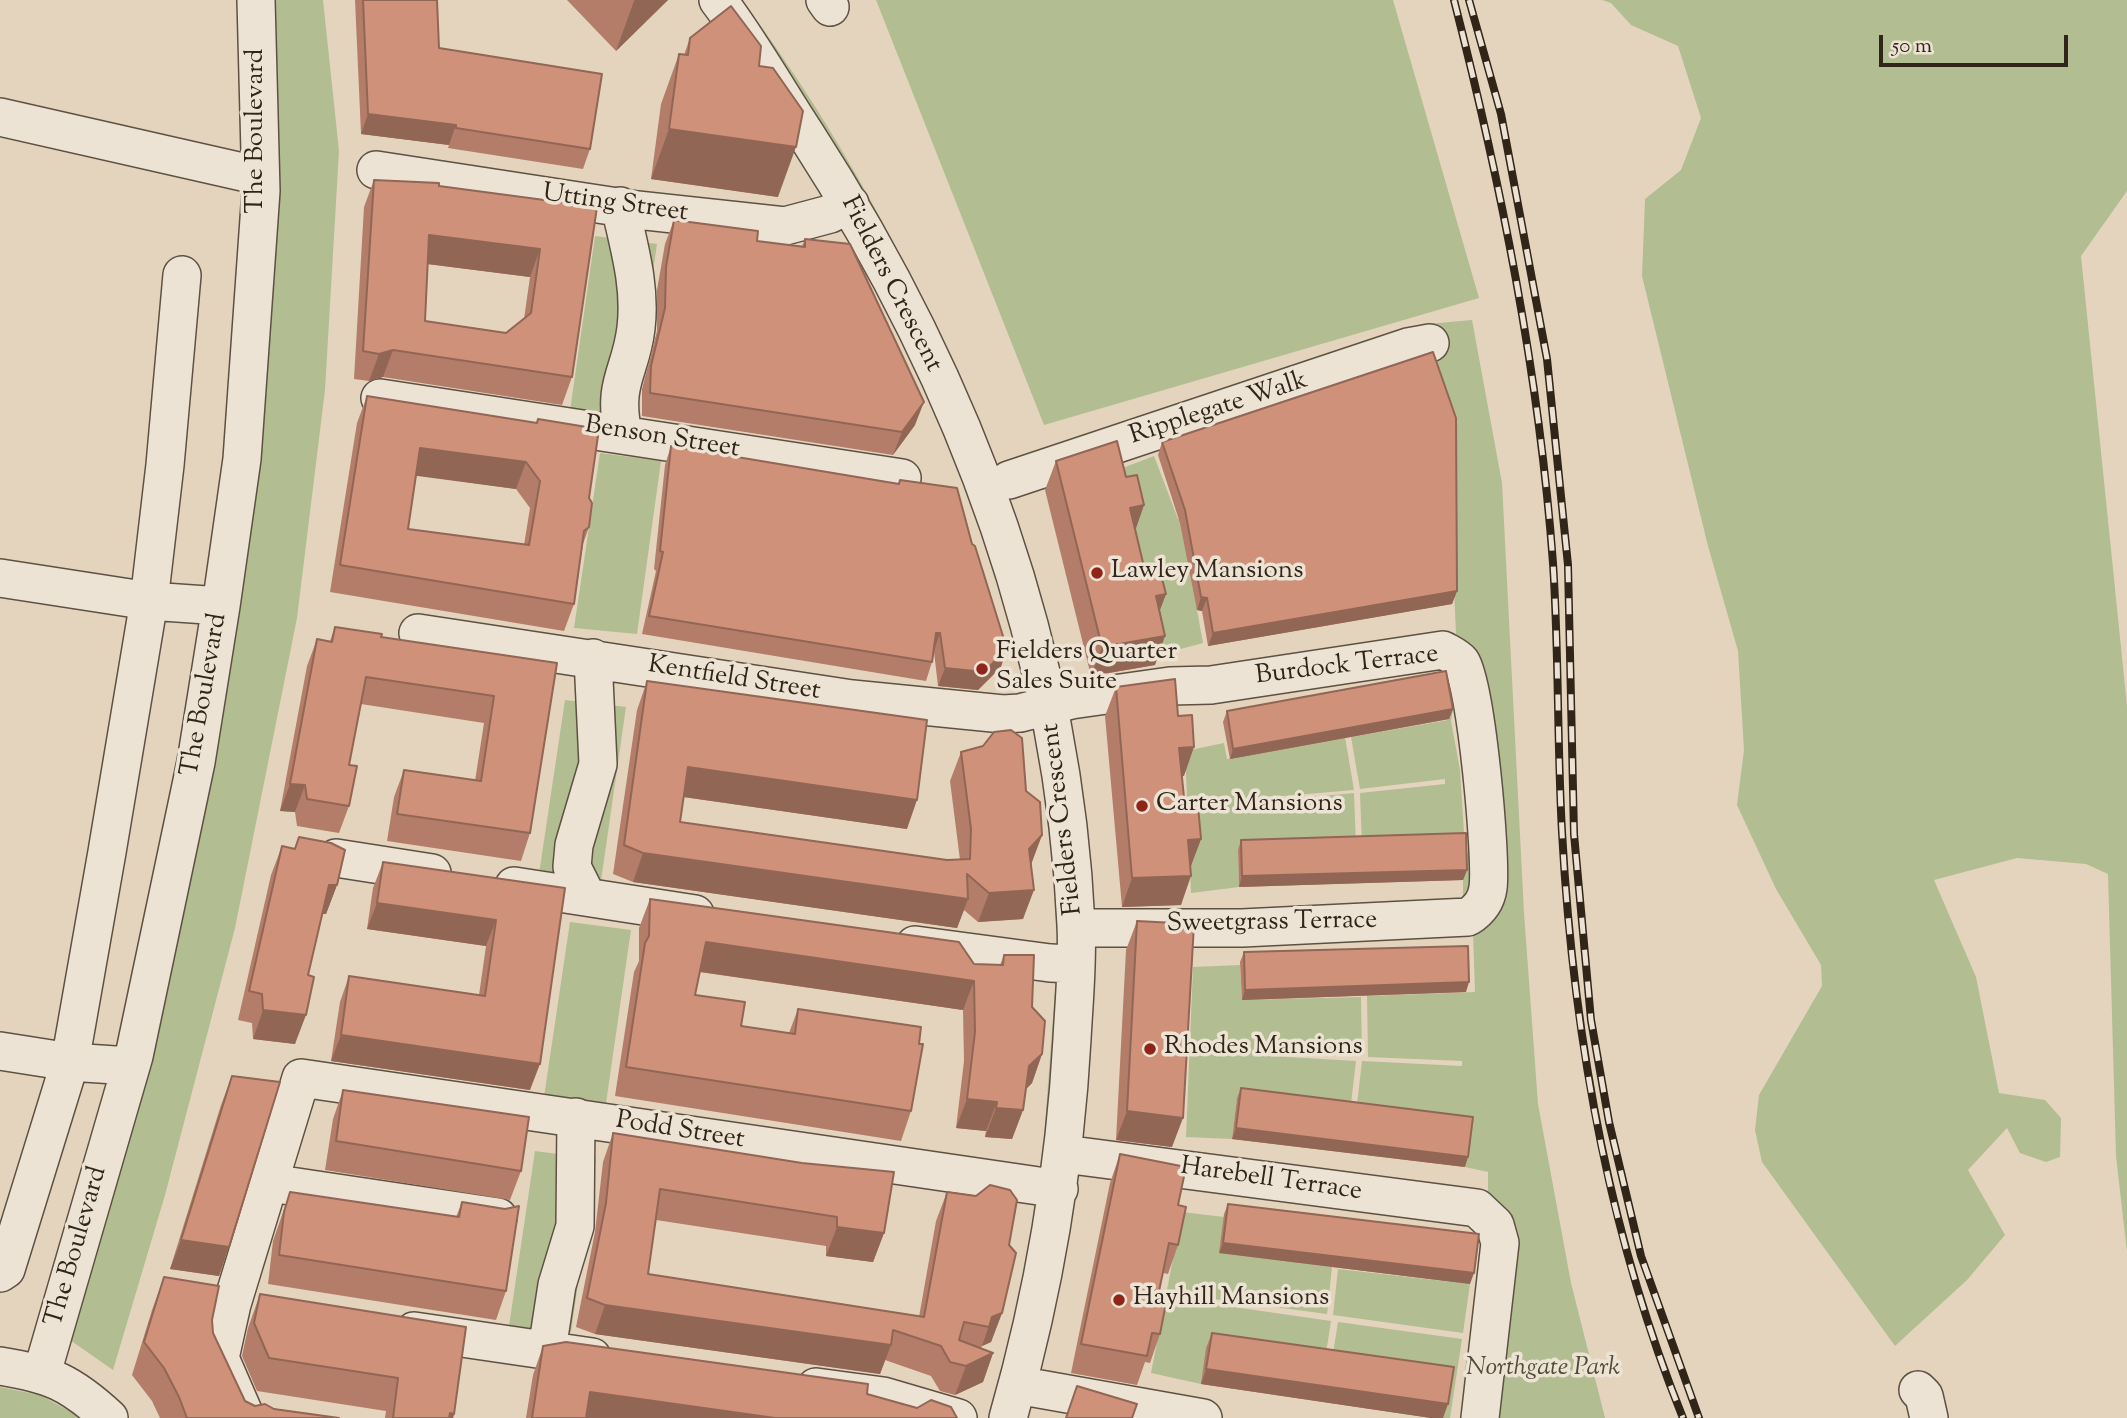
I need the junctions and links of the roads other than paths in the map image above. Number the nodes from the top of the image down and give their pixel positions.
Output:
1 (256, 0) edge
2 (729, 4) edge
3 (0, 117) edge
4 (376, 170) dead end
5 (260, 176) junction
6 (850, 204) junction
7 (620, 206) junction
8 (182, 275) dead end
9 (1430, 343) dead end
10 (380, 398) edge
11 (623, 433) junction
12 (902, 478) edge
13 (1009, 480) dead end
14 (0, 578) edge
15 (149, 601) junction
16 (221, 606) junction
17 (418, 633) dead end
18 (593, 658) junction
19 (1061, 703) junction
20 (336, 858) edge
21 (587, 897) junction
22 (1468, 918) joint
23 (732, 919) edge
24 (1088, 928) junction
25 (884, 940) edge
26 (1063, 964) junction
27 (0, 1051) edge
28 (70, 1062) junction
29 (130, 1066) junction
30 (576, 1116) junction
31 (1071, 1166) junction
32 (270, 1183) junction
33 (498, 1217) edge
34 (0, 1273) edge
35 (383, 1326) edge
36 (547, 1350) junction
37 (628, 1361) edge
38 (0, 1366) edge
39 (42, 1373) junction
40 (789, 1383) edge
41 (1024, 1397) edge
42 (110, 1418) edge
43 (246, 1418) edge
44 (958, 1418) edge
45 (1203, 1418) edge
46 (1480, 1418) edge

1 - 5 street, The Boulevard
2 - 6 street, Fielders Crescent
3 - 5 street
4 - 7 street, Utting Street
5 - 16 street, The Boulevard
6 - 7 street, Utting Street
6 - 19 street, Fielders Crescent
7 - 11 street
8 - 15 street
9 - 13 street, Ripplegate Walk
10 - 11 street, Benson Street
11 - 12 street, Benson Street
14 - 15 street
15 - 16 street
15 - 28 street
16 - 29 street, The Boulevard
17 - 18 street, Kentfield Street
18 - 19 street, Kentfield Street
18 - 21 street
19 - 22 street, Burdock Terrace
19 - 24 street, Fielders Crescent
20 - 21 street
21 - 23 street
22 - 24 street, Sweetgrass Terrace
24 - 26 street, Fielders Crescent
25 - 26 street
26 - 31 street, Fielders Crescent
27 - 28 street
28 - 29 street
28 - 34 street
29 - 39 street, The Boulevard
30 - 31 street, Podd Street
30 - 32 street, Podd Street
30 - 36 street
31 - 41 street, Fielders Crescent
31 - 46 street, Harebell Terrace
32 - 33 street
32 - 43 street
35 - 36 street
36 - 37 street
38 - 39 street
39 - 42 street
40 - 44 street
41 - 45 street

